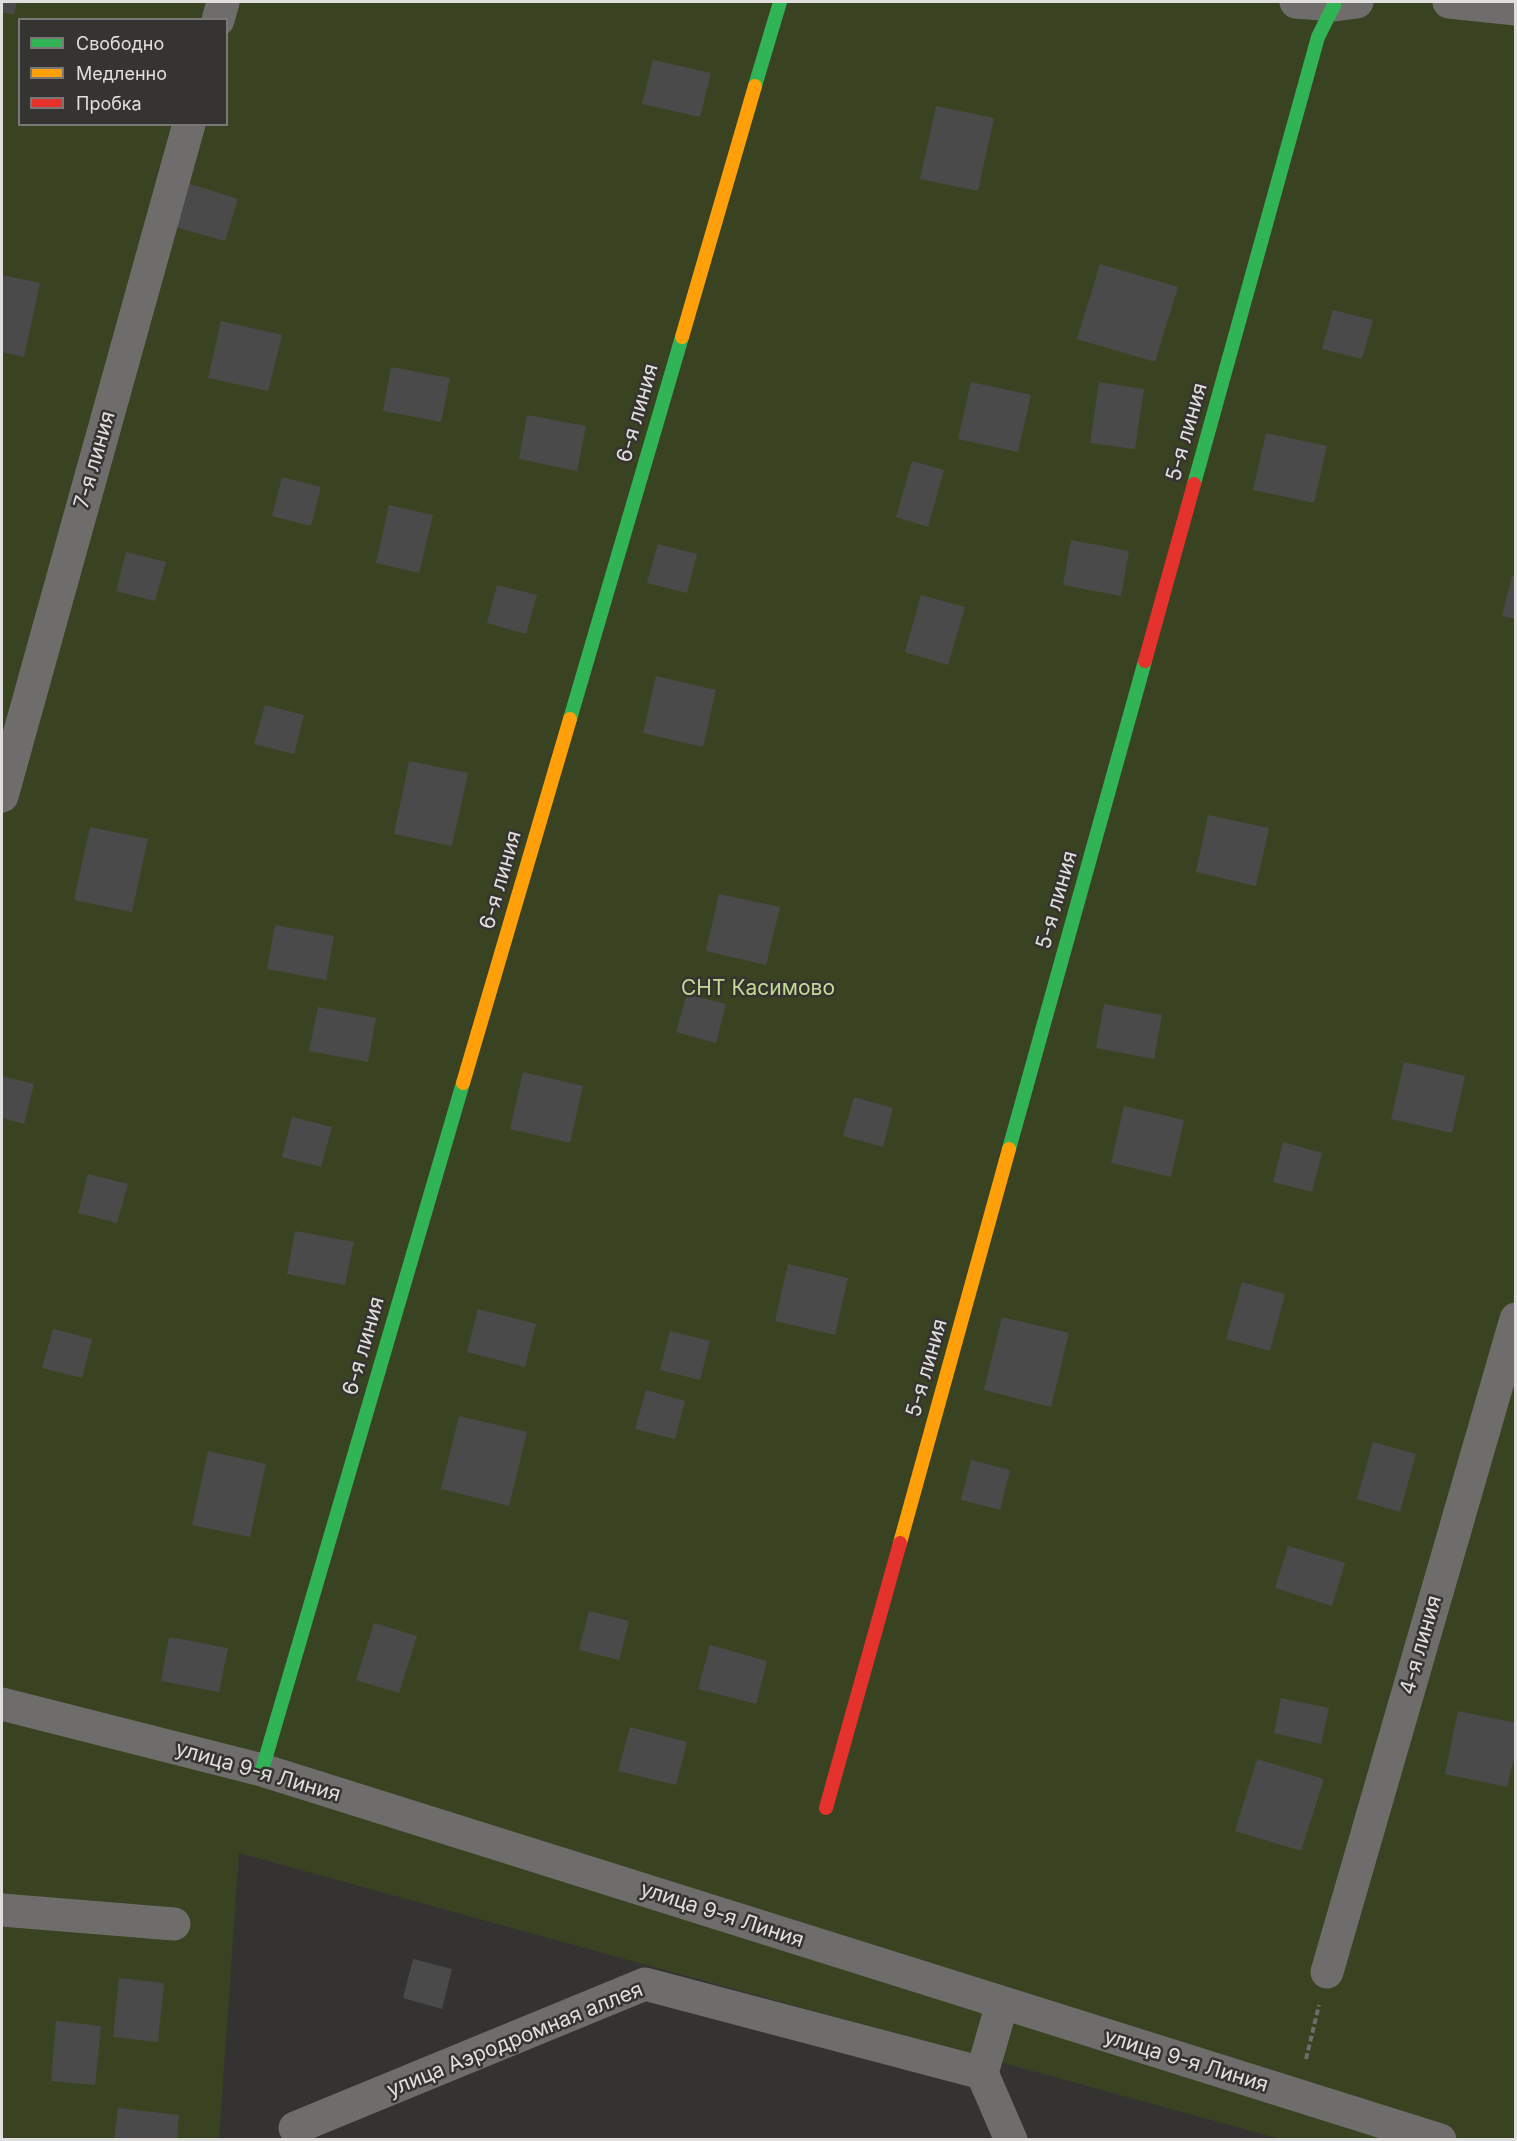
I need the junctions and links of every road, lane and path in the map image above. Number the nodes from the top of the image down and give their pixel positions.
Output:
1 (224, 2) edge
2 (780, 2) edge
3 (1296, 2) edge
4 (1449, 2) edge
5 (1345, 3) edge
6 (1515, 9) edge
7 (219, 18) edge
8 (188, 126) edge
9 (2, 796) edge
10 (1515, 1319) edge
11 (2, 1704) edge
12 (262, 1770) junction
13 (826, 1808) dead end
14 (2, 1910) edge
15 (174, 1924) dead end
16 (1327, 1972) joint
17 (1002, 2004) junction
18 (982, 2073) junction
19 (1297, 2095) junction
20 (295, 2128) dead end
21 (1011, 2139) edge
22 (1440, 2139) edge

1 - 7 street
2 - 12 street, 6-я линия
3 - 5 street
4 - 6 street
5 - 13 street, 5-я линия
8 - 9 street, 7-я линия
10 - 16 street, 4-я линия
11 - 12 street, улица 9-я Линия
12 - 17 street, улица 9-я Линия
14 - 15 street
16 - 19 path
17 - 18 street
17 - 19 street, улица 9-я Линия
18 - 20 street, улица Аэродромная аллея
18 - 21 street
19 - 22 street, улица 9-я Линия

